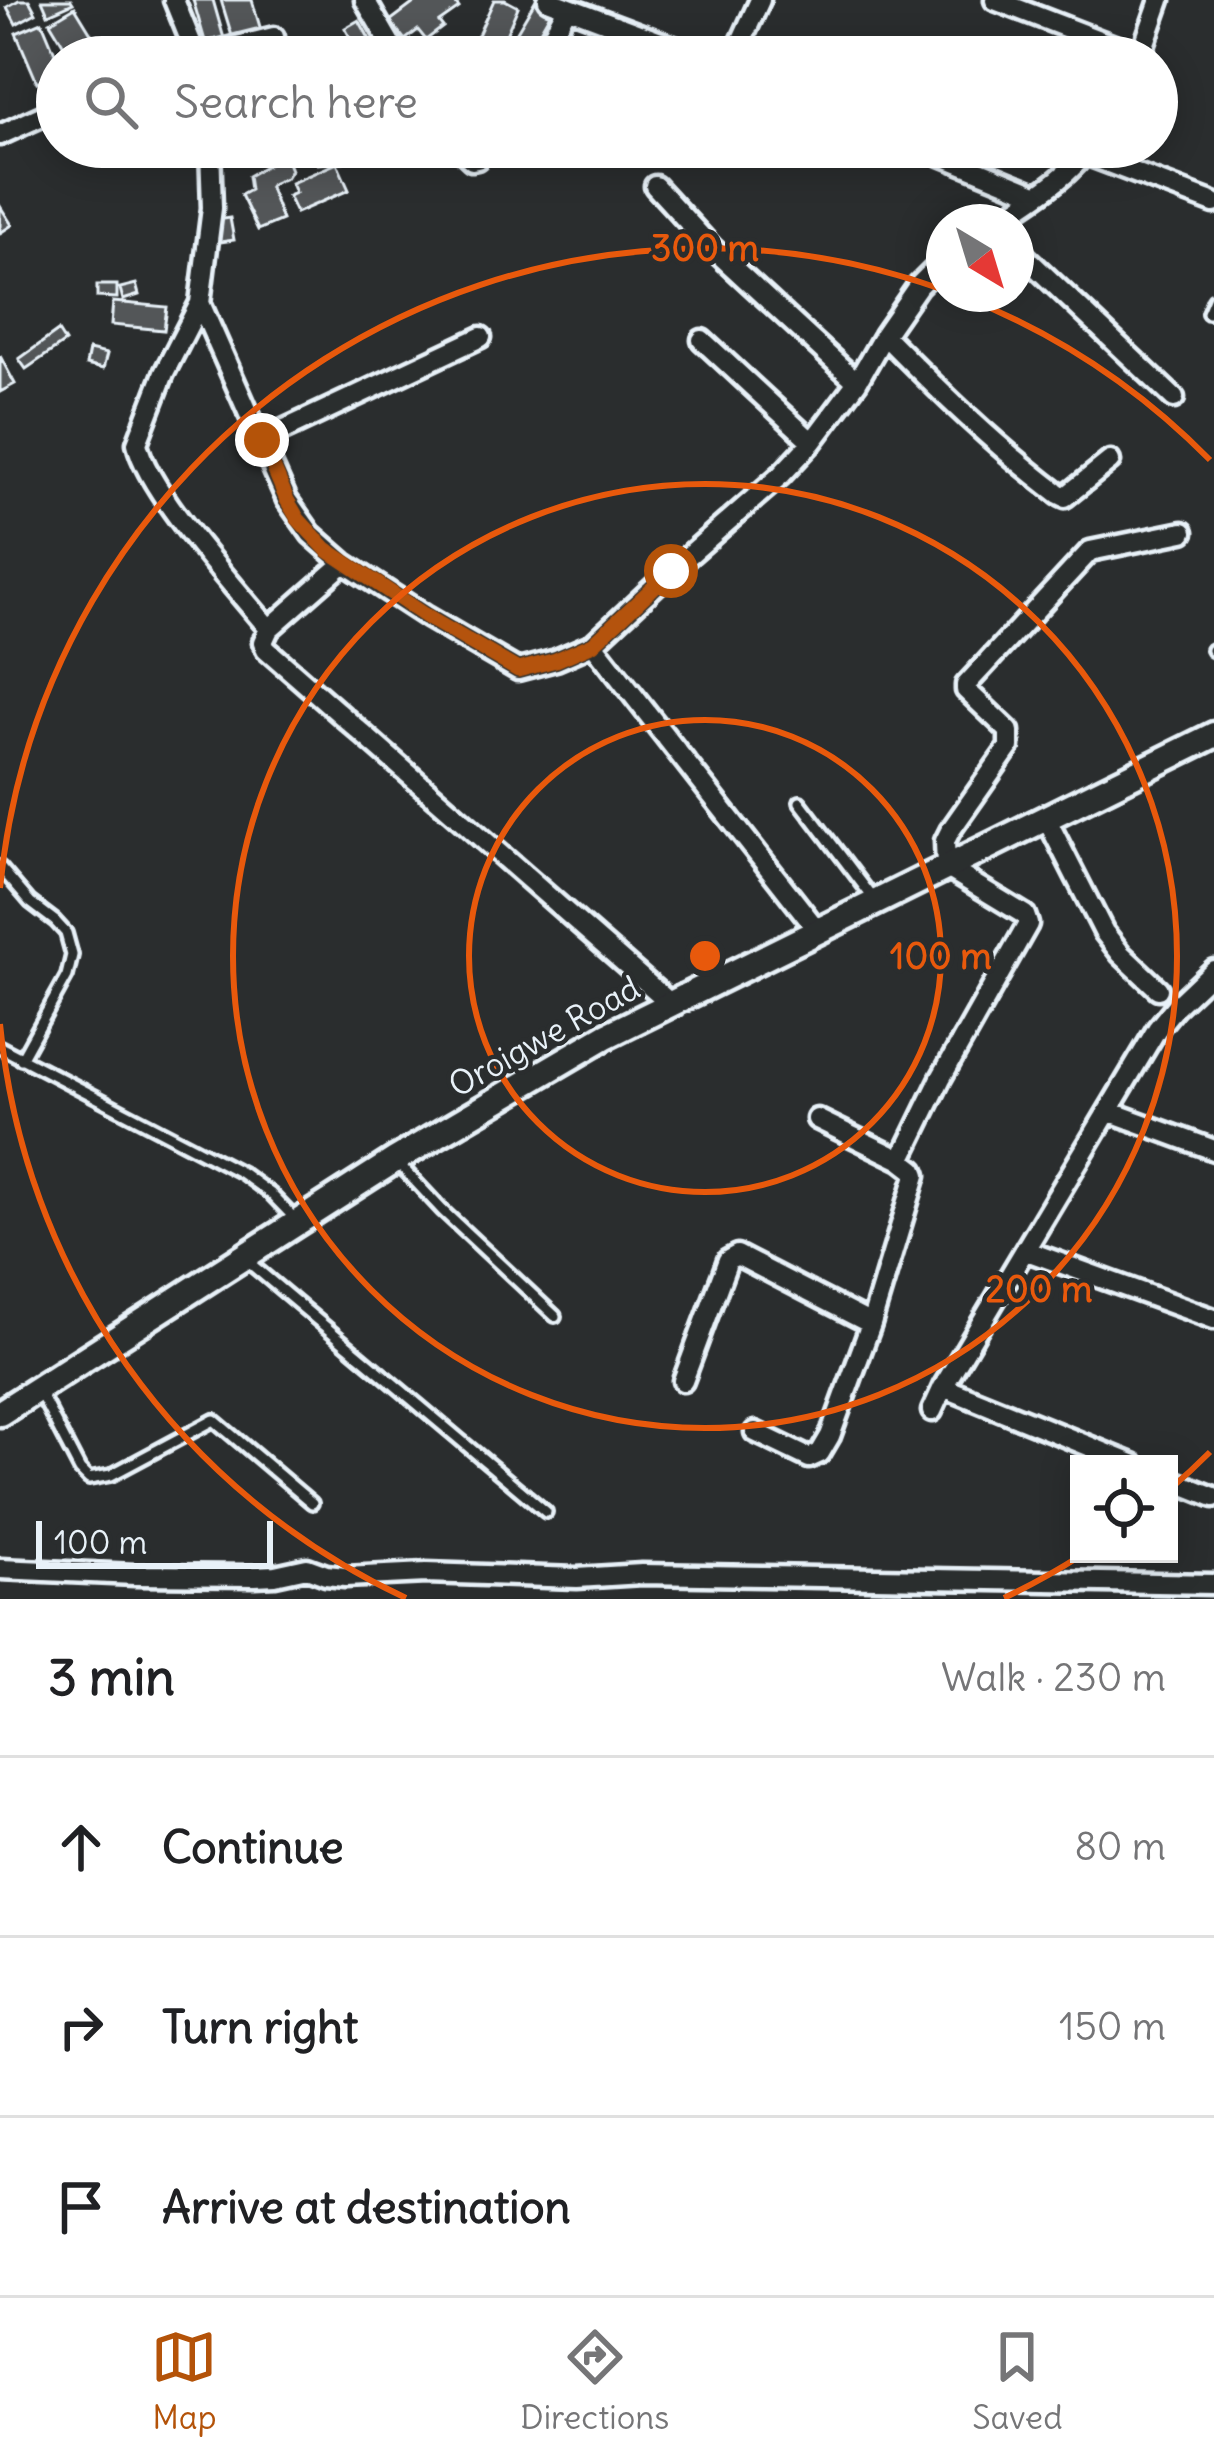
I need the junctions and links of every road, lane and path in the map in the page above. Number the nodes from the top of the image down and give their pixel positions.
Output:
1 (174, 0) edge
2 (365, 0) edge
3 (760, 0) edge
4 (995, 0) edge
5 (1160, 0) edge
6 (557, 4) edge
7 (188, 36) edge
8 (386, 36) edge
9 (547, 36) edge
10 (643, 36) edge
11 (744, 36) edge
12 (1087, 36) edge
13 (1147, 36) edge
14 (36, 119) edge
15 (0, 135) edge
16 (211, 168) edge
17 (972, 168) edge
18 (1070, 168) edge
19 (1130, 168) edge
20 (655, 186) dead end
21 (1036, 194) junction
22 (1214, 203) edge
23 (1022, 204) edge
24 (1034, 265) edge
25 (926, 278) edge
26 (1214, 299) edge
27 (200, 303) junction
28 (1208, 314) dead end
29 (884, 334) junction
30 (481, 337) dead end
31 (702, 340) dead end
32 (856, 382) junction
33 (1174, 398) dead end
34 (262, 440) junction
35 (812, 442) junction
36 (1110, 461) dead end
37 (1183, 532) dead end
38 (344, 563) junction
39 (269, 629) junction
40 (593, 644) junction
41 (1214, 735) edge
42 (800, 802) dead end
43 (1046, 818) junction
44 (0, 867) edge
45 (946, 867) junction
46 (876, 902) junction
47 (818, 931) junction
48 (1212, 973) edge
49 (1159, 989) dead end
50 (670, 1004) junction
51 (0, 1047) edge
52 (21, 1059) junction
53 (1108, 1111) junction
54 (817, 1119) dead end
55 (1214, 1150) edge
56 (395, 1160) junction
57 (901, 1160) junction
58 (298, 1222) junction
59 (1027, 1251) junction
60 (242, 1257) junction
61 (555, 1316) dead end
62 (1214, 1319) edge
63 (871, 1324) junction
64 (683, 1382) dead end
65 (944, 1387) junction
66 (38, 1388) junction
67 (932, 1411) dead end
68 (0, 1413) edge
69 (755, 1432) dead end
70 (1111, 1455) edge
71 (1178, 1483) edge
72 (1214, 1497) edge
73 (311, 1503) dead end
74 (546, 1512) dead end
75 (0, 1569) edge
76 (333, 1576) junction
77 (1214, 1584) edge
78 (865, 1589) edge
79 (350, 1599) edge

1 - 7 street
2 - 8 street
3 - 11 street
4 - 12 street
5 - 13 street
6 - 9 street
6 - 10 street
14 - 15 street
16 - 27 street
17 - 21 street
18 - 21 street
19 - 22 street
20 - 32 street
21 - 23 street
24 - 33 street
25 - 29 street
26 - 28 lane
27 - 34 street
27 - 39 street
29 - 32 street
29 - 36 street
30 - 34 street
31 - 35 street
32 - 35 street
34 - 38 street
35 - 40 street
37 - 45 street
38 - 39 street
38 - 40 street
39 - 50 street
40 - 47 street
41 - 43 street, Oroigwe Road
42 - 46 lane
43 - 45 street, Oroigwe Road
43 - 49 street
44 - 52 lane
45 - 46 street, Oroigwe Road
45 - 57 street
46 - 47 street, Oroigwe Road
47 - 50 street, Oroigwe Road
48 - 53 street
50 - 56 street, Oroigwe Road
51 - 52 lane
52 - 58 lane
53 - 55 street
53 - 59 street
54 - 57 street
56 - 58 street, Oroigwe Road
56 - 61 lane
57 - 63 street
58 - 60 street, Oroigwe Road
59 - 62 street
59 - 65 street
60 - 66 street, Oroigwe Road
60 - 74 lane
63 - 64 street
63 - 69 street
65 - 67 street
65 - 70 street
66 - 68 street, Oroigwe Road
66 - 73 lane
71 - 72 street
75 - 76 street
76 - 78 street
76 - 79 street
77 - 78 street

